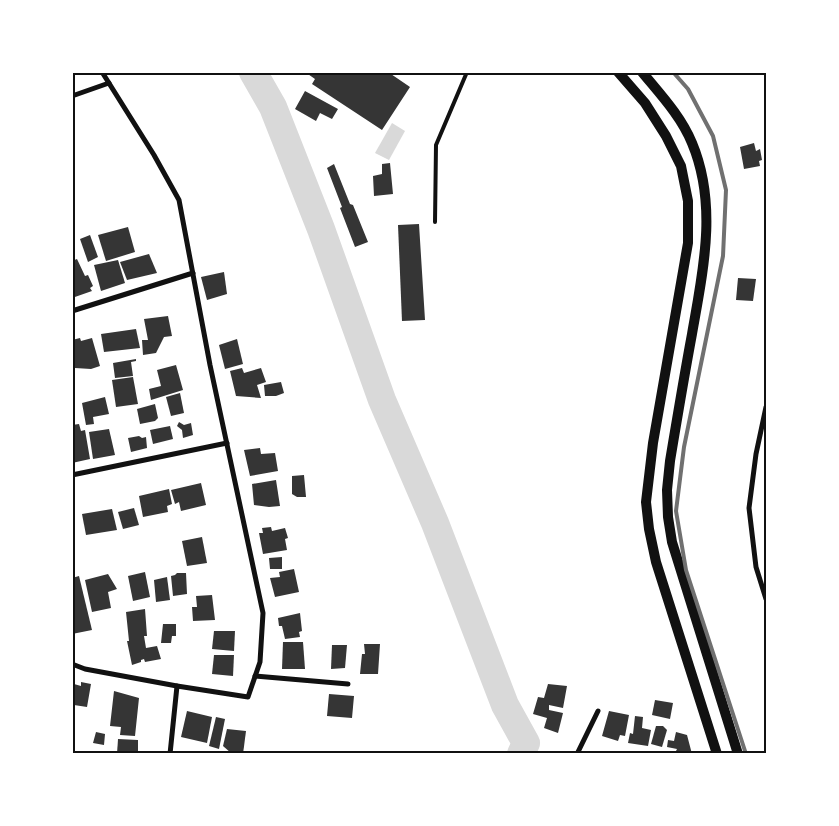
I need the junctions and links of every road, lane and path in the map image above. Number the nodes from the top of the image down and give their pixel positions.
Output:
1 (102, 72) edge
2 (467, 72) edge
3 (618, 72) edge
4 (642, 72) edge
5 (109, 83) junction
6 (72, 96) edge
7 (435, 222) dead end
8 (193, 273) junction
9 (72, 311) edge
10 (766, 406) edge
11 (226, 443) junction
12 (72, 475) edge
13 (766, 599) edge
14 (72, 664) edge
15 (255, 676) junction
16 (348, 684) dead end
17 (177, 686) junction
18 (598, 711) dead end
19 (170, 754) edge
20 (577, 754) edge
21 (717, 754) edge
22 (738, 754) edge

1 - 5 street
2 - 7 lane
3 - 21 main road
4 - 22 main road
5 - 6 street
5 - 8 street
8 - 9 street
8 - 11 street
10 - 13 street
11 - 12 street
11 - 15 street
14 - 17 street
15 - 16 street
15 - 17 street
17 - 19 street
18 - 20 street

